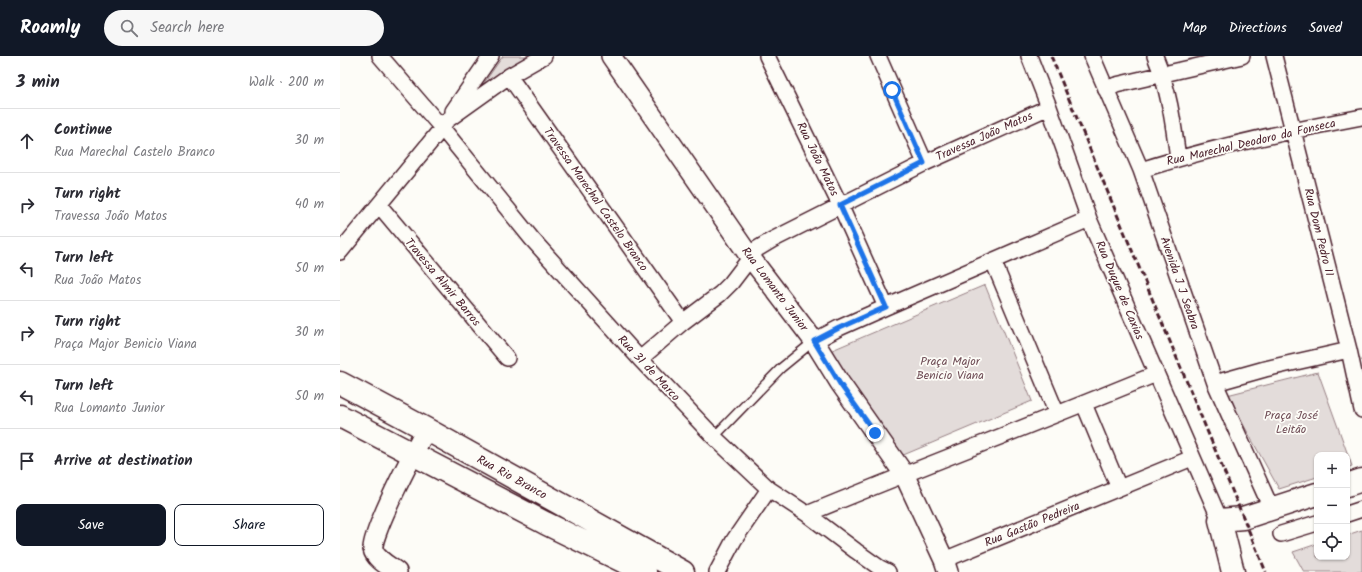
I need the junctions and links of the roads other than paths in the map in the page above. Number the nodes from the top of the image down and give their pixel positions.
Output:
1 (380, 56) edge
2 (491, 56) edge
3 (544, 56) edge
4 (611, 56) edge
5 (767, 56) edge
6 (878, 56) edge
7 (1029, 56) edge
8 (1092, 56) edge
9 (1155, 56) edge
10 (1242, 56) edge
11 (1274, 56) edge
12 (1163, 74) junction
13 (509, 76) junction
14 (1106, 90) junction
15 (1049, 107) junction
16 (1362, 117) edge
17 (444, 125) junction
18 (1294, 130) junction
19 (1178, 158) junction
20 (924, 163) junction
21 (1141, 170) junction
22 (379, 205) junction
23 (840, 205) junction
24 (1089, 219) junction
25 (342, 245) edge
26 (750, 257) junction
27 (993, 261) junction
28 (886, 307) junction
29 (683, 322) junction
30 (814, 341) junction
31 (1349, 350) junction
32 (507, 358) dead end
33 (640, 359) junction
34 (1156, 374) junction
35 (340, 383) edge
36 (1215, 384) junction
37 (1084, 404) junction
38 (1362, 410) edge
39 (1057, 414) junction
40 (340, 416) edge
41 (426, 429) junction
42 (714, 437) junction
43 (413, 454) junction
44 (1192, 458) junction
45 (904, 474) junction
46 (1362, 480) edge
47 (1350, 484) edge
48 (1119, 488) junction
49 (769, 489) junction
50 (1314, 495) edge
51 (1270, 508) junction
52 (1362, 509) edge
53 (1350, 513) edge
54 (807, 514) junction
55 (1220, 520) junction
56 (1314, 524) edge
57 (1281, 534) dead end
58 (946, 566) edge
59 (397, 572) edge
60 (645, 572) edge
61 (683, 572) edge
62 (717, 572) edge
63 (888, 572) edge
64 (1233, 572) edge

1 - 17 street, Rua 31 de Marco
2 - 17 street
3 - 13 street
4 - 26 street, Rua Lomanto Junior
5 - 23 street, Rua João Matos
6 - 20 street
7 - 15 street, Rua Duque de Caxias
8 - 14 street, Avenida J J Seabra
9 - 12 street
10 - 12 street
11 - 18 street, Rua Dom Pedro II
12 - 14 street
12 - 19 street
13 - 17 street
13 - 29 street, Travessa Marechal Castelo Branco
14 - 21 street, Avenida J J Seabra
15 - 20 street, Travessa João Matos
15 - 24 street, Rua Duque de Caxias
16 - 18 street, Rua Marechal Deodoro da Fonseca
17 - 22 street
17 - 33 street, Rua 31 de Marco
18 - 19 street, Rua Marechal Deodoro da Fonseca
18 - 31 street, Rua Dom Pedro II
19 - 21 street, Rua Marechal Deodoro da Fonseca
20 - 23 street, Travessa João Matos
21 - 36 street, Avenida J J Seabra
22 - 25 street
22 - 32 street, Travessa Almir Barros
23 - 26 street, Travessa João Matos
23 - 28 street, Rua João Matos
24 - 27 street
24 - 34 street, Rua Duque de Caxias
26 - 29 street, Travessa João Matos
26 - 30 street, Rua Lomanto Junior
27 - 28 street
27 - 39 street
28 - 30 street
29 - 33 street, Travessa João Matos
30 - 42 lane
30 - 45 street, Rua Lomanto Junior
31 - 36 street
31 - 38 street, Rua Dom Pedro II
33 - 42 street, Rua 31 de Marco
34 - 37 street
34 - 44 street, Rua Duque de Caxias
35 - 41 main road, Rua Rio Branco
36 - 51 street, Avenida J J Seabra
37 - 39 street
37 - 48 street
39 - 45 street
40 - 43 main road, Rua Rio Branco
41 - 43 street
41 - 61 main road, Rua Rio Branco
42 - 49 street, Rua 31 de Marco
43 - 59 street
43 - 60 main road, Rua Rio Branco
44 - 48 street, Rua Gastão Pedreira
44 - 55 street, Rua Duque de Caxias
45 - 54 street
45 - 58 street, Rua Lomanto Junior
46 - 47 main road
48 - 58 street, Rua Gastão Pedreira
49 - 54 street, Rua 31 de Marco
49 - 62 street
50 - 51 main road
51 - 55 main road
52 - 53 street
54 - 63 street, Rua 31 de Marco
55 - 64 main road
56 - 57 street

